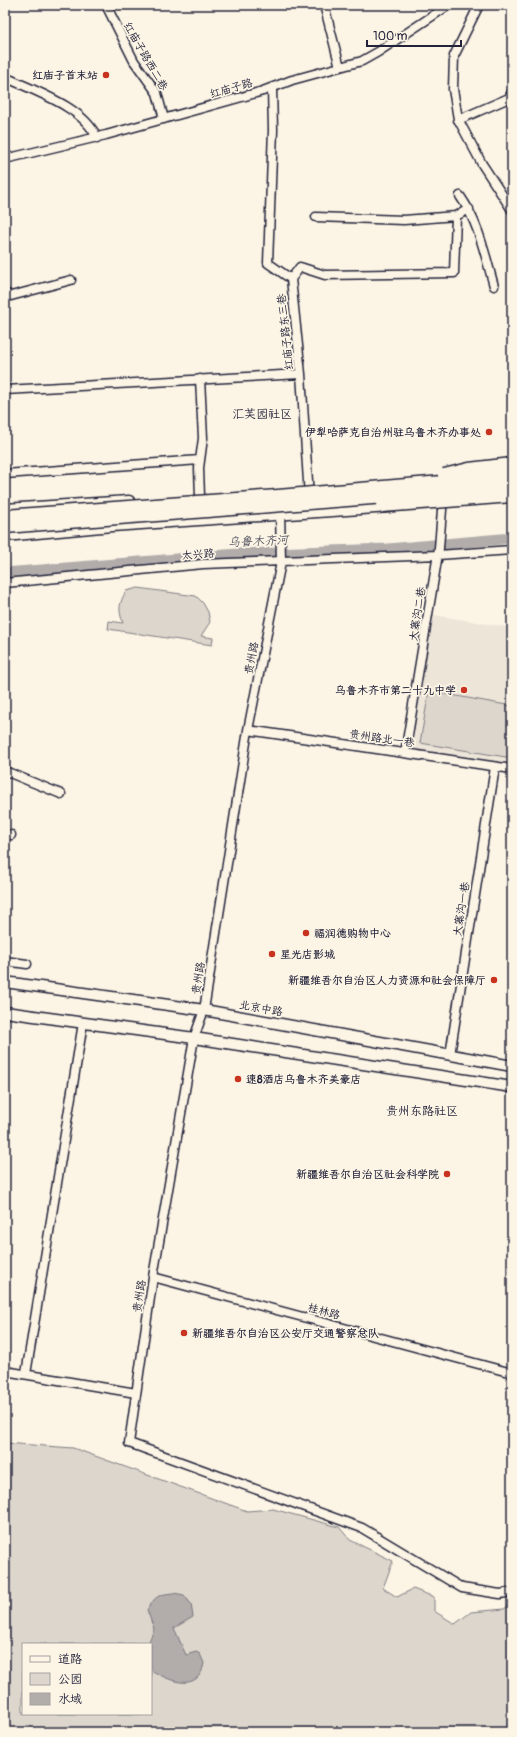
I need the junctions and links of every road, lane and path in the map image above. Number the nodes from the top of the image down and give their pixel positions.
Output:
1 (106, 5) edge
2 (324, 5) edge
3 (449, 5) edge
4 (479, 5) edge
5 (340, 67) junction
6 (5, 77) edge
7 (272, 88) junction
8 (512, 92) edge
9 (164, 119) junction
10 (458, 120) junction
11 (97, 138) junction
12 (5, 159) edge
13 (460, 196) dead end
14 (469, 209) junction
15 (512, 210) edge
16 (456, 216) junction
17 (316, 217) dead end
18 (291, 279) junction
19 (71, 280) dead end
20 (494, 286) dead end
21 (5, 292) edge
22 (301, 374) junction
23 (200, 379) junction
24 (5, 390) edge
25 (200, 460) junction
26 (512, 464) edge
27 (512, 470) edge
28 (5, 474) edge
29 (512, 476) edge
30 (443, 478) junction
31 (409, 484) junction
32 (512, 487) edge
33 (308, 490) junction
34 (280, 491) junction
35 (200, 497) junction
36 (512, 497) edge
37 (443, 503) junction
38 (309, 508) junction
39 (5, 509) edge
40 (281, 515) junction
41 (5, 516) edge
42 (5, 527) edge
43 (5, 536) edge
44 (439, 548) junction
45 (512, 550) edge
46 (281, 561) junction
47 (5, 583) edge
48 (248, 730) junction
49 (405, 753) junction
50 (495, 767) junction
51 (512, 769) edge
52 (5, 771) edge
53 (61, 794) dead end
54 (5, 961) edge
55 (27, 964) dead end
56 (5, 982) edge
57 (204, 1010) junction
58 (5, 1012) edge
59 (83, 1023) junction
60 (194, 1038) junction
61 (450, 1055) junction
62 (512, 1066) edge
63 (512, 1087) edge
64 (153, 1277) junction
65 (5, 1371) edge
66 (512, 1373) edge
67 (26, 1374) junction
68 (136, 1393) junction
69 (512, 1592) edge

1 - 9 street, 红庙子路西二巷
2 - 5 street
3 - 5 street, 红庙子路
4 - 10 street
5 - 7 street, 红庙子路
6 - 11 street
7 - 9 street, 红庙子路
7 - 18 street, 红庙子路东三巷
8 - 10 street
9 - 11 street, 红庙子路
10 - 15 street
11 - 12 street, 红庙子路
13 - 14 street
14 - 16 street
14 - 20 street
16 - 17 street
16 - 18 street
18 - 22 street, 红庙子路东三巷
19 - 21 street
22 - 23 street
22 - 33 street, 红庙子路东三巷
23 - 24 street
23 - 25 street
25 - 28 street
25 - 35 street
26 - 31 highway, bridge
27 - 30 main road
29 - 31 highway, bridge
30 - 33 main road
30 - 37 street, 大寨沟二巷
31 - 41 highway, bridge
32 - 38 highway, bridge
33 - 34 main road
33 - 38 street, 红庙子路东三巷
34 - 35 main road
34 - 40 street, 贵州路
35 - 39 main road
36 - 37 main road
36 - 38 highway, bridge
37 - 38 main road
37 - 44 street, 大寨沟二巷
38 - 40 main road
38 - 42 highway, bridge
40 - 43 main road
40 - 46 street, 贵州路
44 - 45 street, 太兴路
44 - 46 street, 太兴路
44 - 49 street, 大寨沟二巷
46 - 47 street, 太兴路
46 - 48 street, 贵州路
48 - 49 street, 贵州路北一巷
48 - 57 street, 贵州路
49 - 50 street, 贵州路北一巷
50 - 51 street, 贵州路北一巷
50 - 61 street, 大寨沟一巷
52 - 53 street
54 - 55 street
56 - 57 main road, 北京中路
57 - 60 street, 贵州路
57 - 61 main road, 北京中路
58 - 59 main road
59 - 60 main road
59 - 67 street
60 - 63 main road
60 - 64 street, 贵州路
61 - 62 main road, 北京中路
64 - 66 street, 桂林路
64 - 68 street, 贵州路
65 - 67 street
67 - 68 street
68 - 69 street, 贵州路

